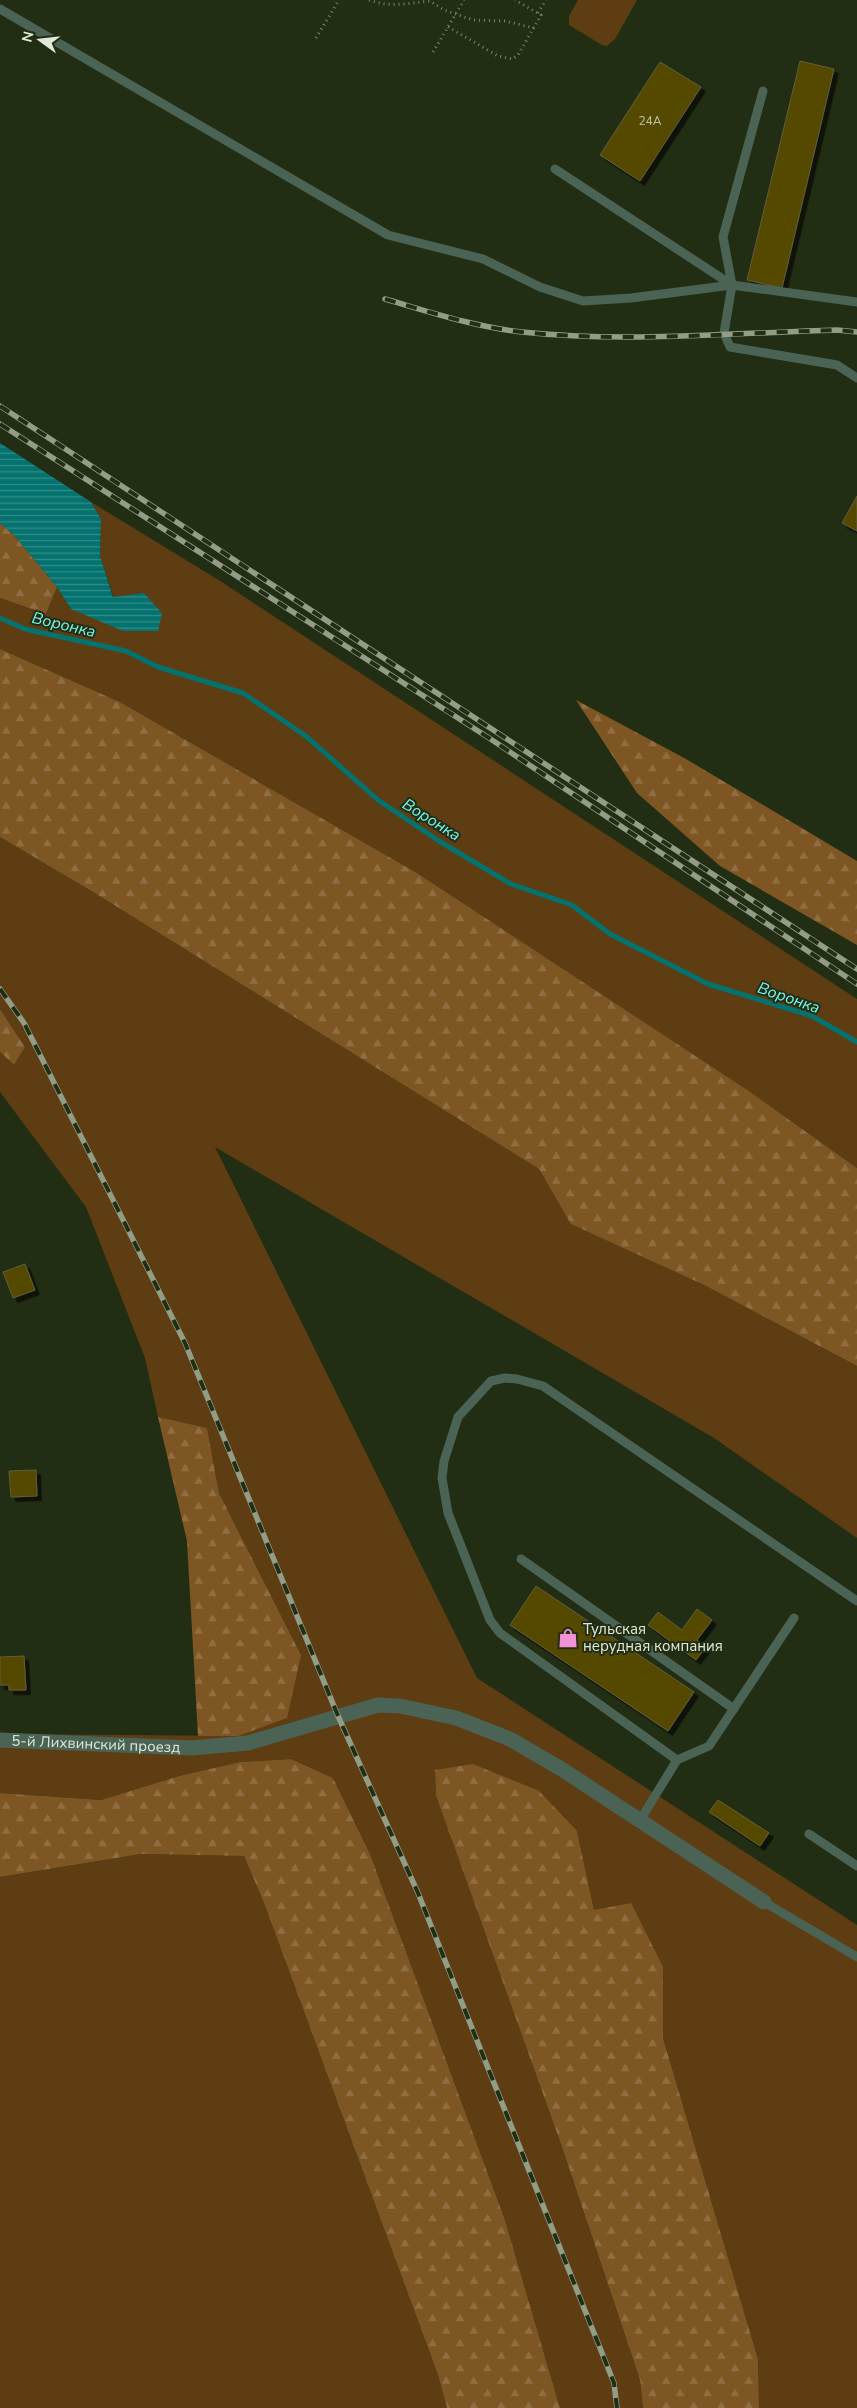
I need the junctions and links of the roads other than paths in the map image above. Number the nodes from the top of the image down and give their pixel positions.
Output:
1 (0, 9) edge
2 (763, 91) dead end
3 (555, 169) dead end
4 (732, 285) junction
5 (857, 302) edge
6 (857, 378) edge
7 (521, 1559) dead end
8 (857, 1601) edge
9 (794, 1618) dead end
10 (734, 1709) junction
11 (0, 1740) edge
12 (677, 1760) junction
13 (639, 1822) junction
14 (809, 1834) dead end
15 (857, 1866) edge
16 (764, 1902) joint
17 (857, 1957) edge

1 - 4 lane
2 - 4 lane
3 - 4 lane
4 - 5 lane
4 - 6 lane
7 - 10 lane
8 - 12 lane
9 - 10 lane
10 - 12 lane
11 - 13 street, 5-й Лихвинский проезд
12 - 13 lane
13 - 16 street, 5-й Лихвинский проезд
14 - 15 lane
16 - 17 lane

